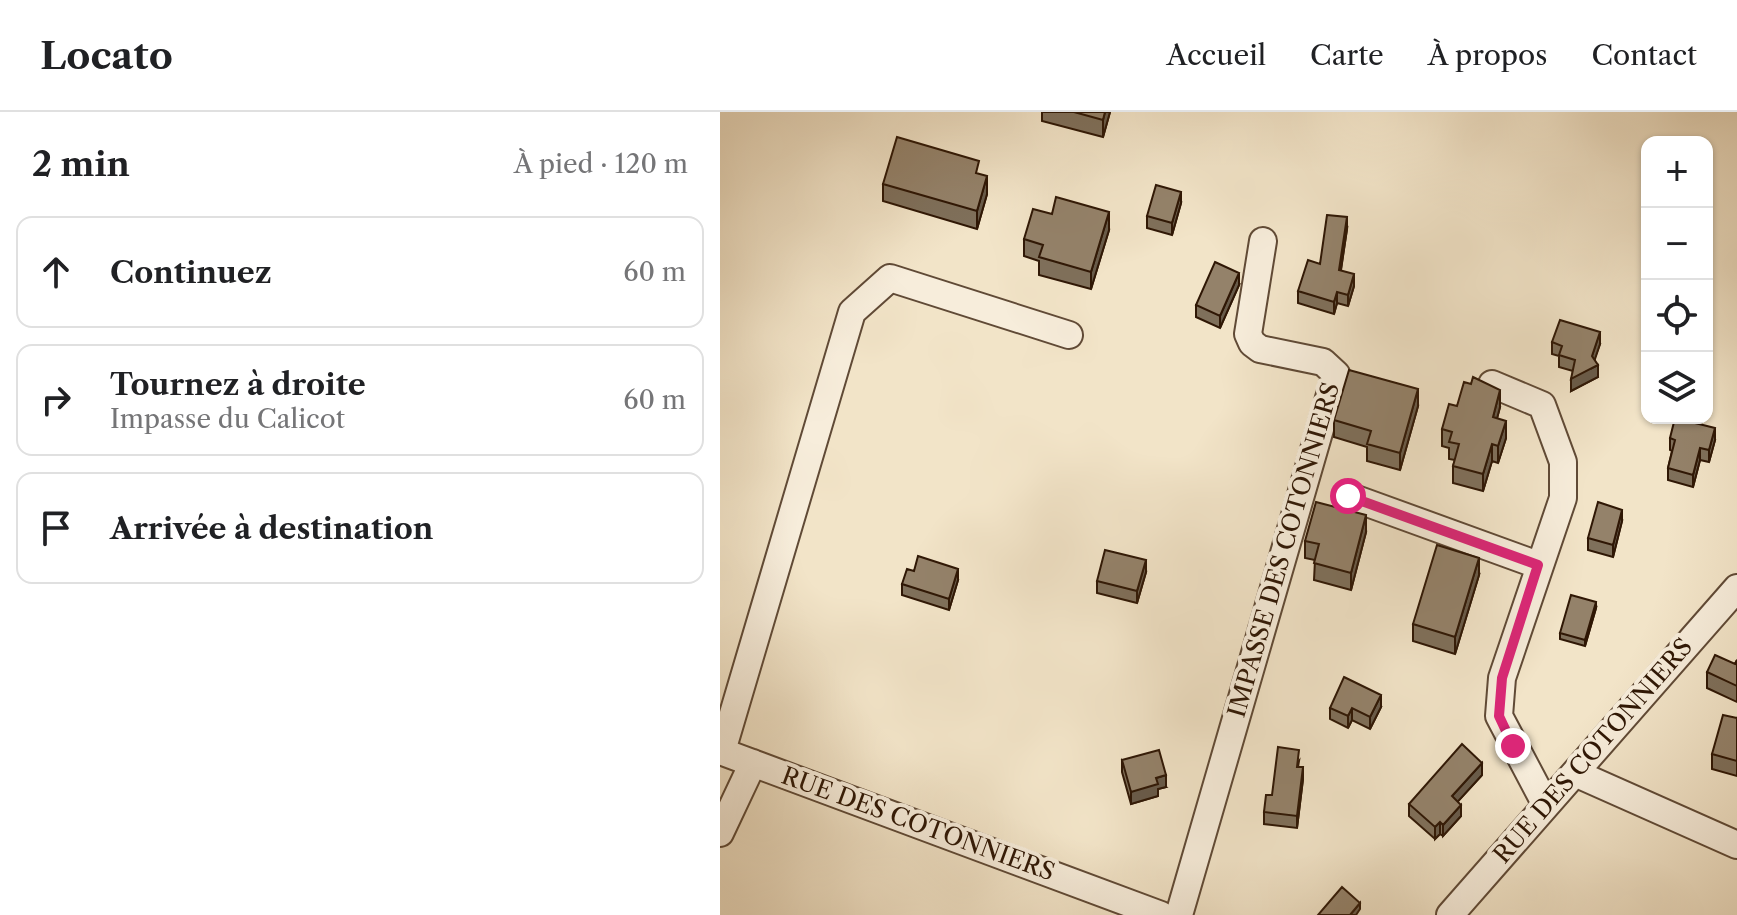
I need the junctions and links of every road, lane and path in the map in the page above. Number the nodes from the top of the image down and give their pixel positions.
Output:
1 (1263, 241) dead end
2 (1069, 335) dead end
3 (1492, 384) edge
4 (1348, 496) dead end
5 (1538, 565) junction
6 (1737, 588) edge
7 (721, 751) edge
8 (753, 763) junction
9 (1575, 773) junction
10 (1546, 805) junction
11 (720, 833) edge
12 (1737, 845) edge
13 (1161, 915) edge
14 (1179, 915) edge
15 (1450, 915) edge

1 - 14 street, IMPASSE DES COTONNIERS
2 - 7 street
3 - 5 street
4 - 5 street
5 - 10 street
6 - 9 street, RUE DES COTONNIERS
7 - 8 street, RUE DES COTONNIERS
8 - 11 street
8 - 13 street, RUE DES COTONNIERS
9 - 10 street, RUE DES COTONNIERS
9 - 12 street
10 - 15 street, RUE DES COTONNIERS

